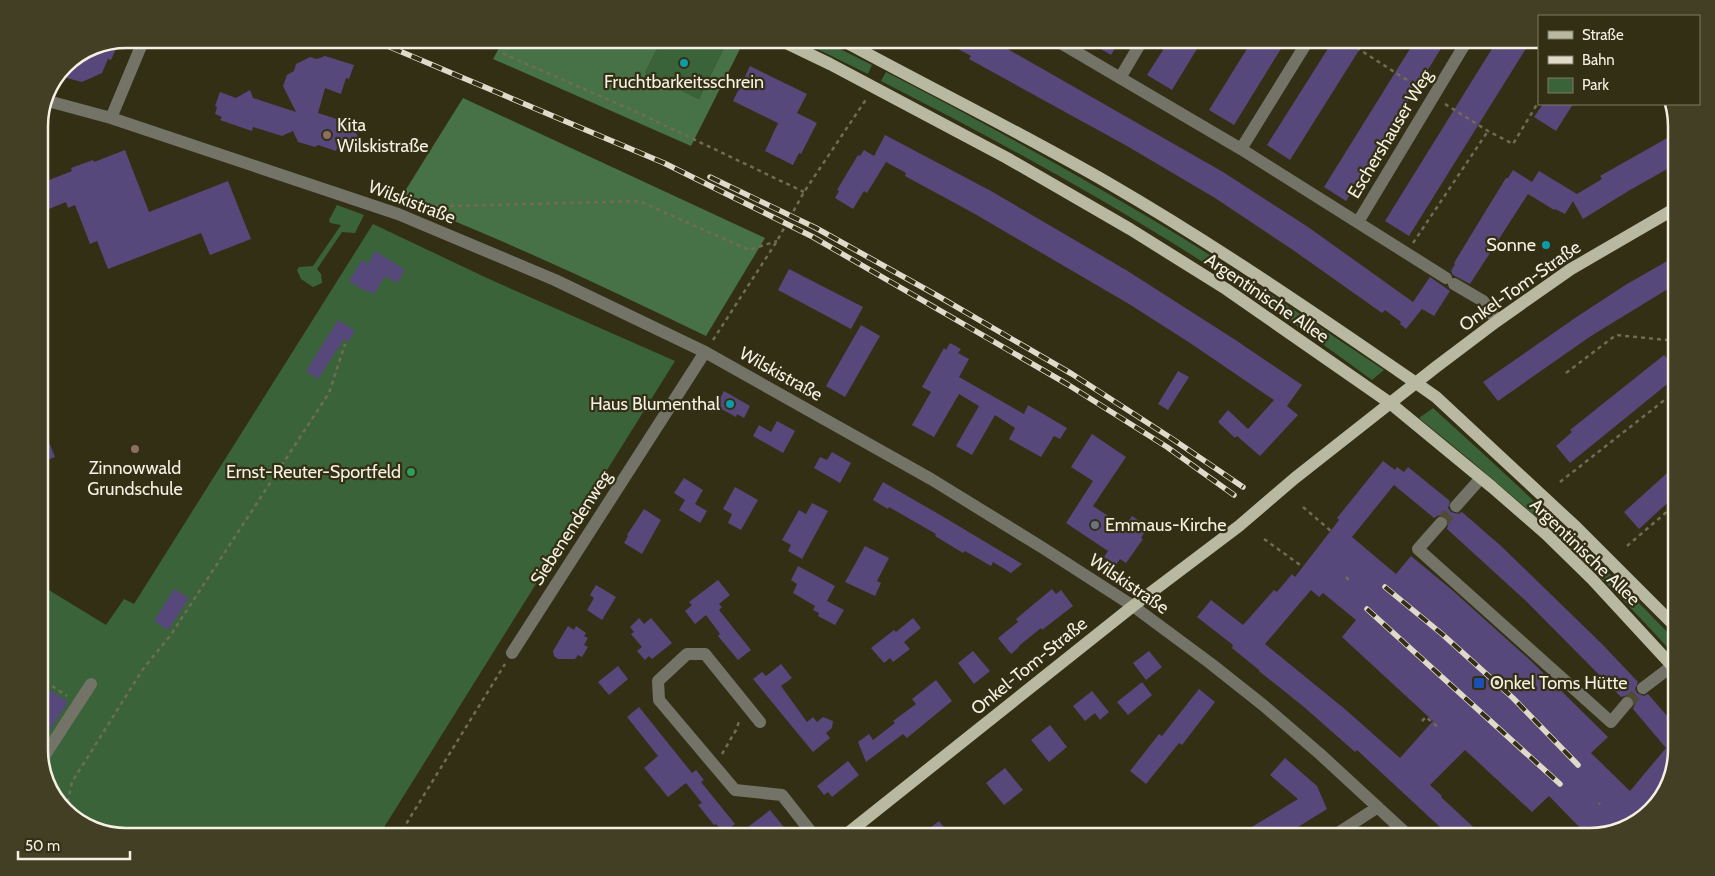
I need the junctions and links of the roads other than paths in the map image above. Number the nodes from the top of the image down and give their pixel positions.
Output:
1 (141, 47) edge
2 (794, 47) edge
3 (855, 47) edge
4 (1068, 47) edge
5 (1138, 47) edge
6 (1304, 47) edge
7 (1463, 47) edge
8 (1120, 78) junction
9 (51, 102) edge
10 (111, 118) junction
11 (1241, 149) junction
12 (1667, 213) edge
13 (1358, 222) junction
14 (1497, 320) junction
15 (705, 352) junction
16 (1416, 382) junction
17 (1390, 403) junction
18 (1481, 478) junction
19 (1456, 506) tunnel mouth
20 (1441, 524) tunnel mouth
21 (1133, 606) junction
22 (1668, 619) edge
23 (512, 653) road end
24 (1668, 661) edge
25 (1668, 672) edge
26 (91, 684) dead end
27 (1643, 688) tunnel mouth
28 (1628, 703) tunnel mouth
29 (760, 722) dead end
30 (48, 750) edge
31 (1378, 807) junction
32 (808, 828) edge
33 (854, 828) edge
34 (1346, 828) edge
35 (1400, 828) edge

1 - 10 street
2 - 17 main road, Argentinische Allee
3 - 16 main road, Argentinische Allee
4 - 8 street, Eschershauser Weg
5 - 8 street
6 - 11 street
7 - 13 street, Eschershauser Weg
8 - 11 street, Eschershauser Weg
9 - 10 street, Wilskistraße
10 - 15 street, Wilskistraße
11 - 13 street, Eschershauser Weg
12 - 14 main road, Onkel-Tom-Straße
13 - 14 street, Eschershauser Weg
14 - 16 main road, Onkel-Tom-Straße
15 - 21 street, Wilskistraße
15 - 23 street, Siebenendenweg
16 - 17 main road, Onkel-Tom-Straße
16 - 22 main road, Argentinische Allee
17 - 18 main road, Argentinische Allee
17 - 21 main road, Onkel-Tom-Straße
18 - 19 street
18 - 24 main road, Argentinische Allee
20 - 28 street
21 - 31 street, Wilskistraße
21 - 33 main road, Onkel-Tom-Straße
25 - 27 street
26 - 30 street
29 - 32 street
31 - 34 street
31 - 35 street, Wilskistraße

